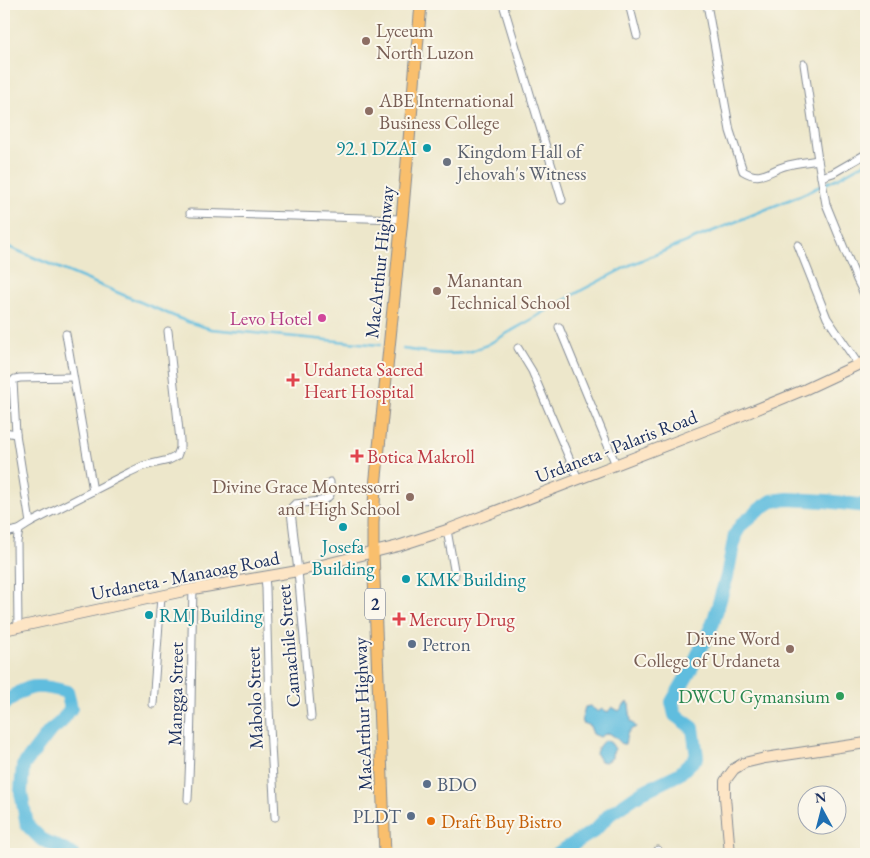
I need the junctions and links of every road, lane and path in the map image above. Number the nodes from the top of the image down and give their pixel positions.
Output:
1 (421, 4) edge
2 (503, 4) edge
3 (630, 4) edge
4 (707, 4) edge
5 (637, 36) dead end
6 (804, 64) dead end
7 (866, 154) edge
8 (818, 160) junction
9 (821, 179) junction
10 (562, 200) dead end
11 (190, 214) dead end
12 (402, 219) junction
13 (798, 245) dead end
14 (866, 298) edge
15 (559, 328) dead end
16 (168, 330) dead end
17 (66, 334) dead end
18 (518, 348) dead end
19 (862, 362) edge
20 (73, 377) junction
21 (4, 432) edge
22 (16, 434) junction
23 (616, 465) junction
24 (578, 479) junction
25 (330, 482) dead end
26 (93, 491) junction
27 (30, 523) junction
28 (19, 530) junction
29 (447, 530) junction
30 (4, 533) edge
31 (373, 552) junction
32 (298, 570) junction
33 (455, 574) dead end
34 (264, 577) junction
35 (193, 589) junction
36 (161, 597) junction
37 (18, 628) junction
38 (4, 630) edge
39 (153, 704) dead end
40 (311, 717) dead end
41 (866, 743) edge
42 (188, 799) dead end
43 (275, 817) dead end
44 (385, 854) edge
45 (730, 854) edge

1 - 12 main road, MacArthur Highway / 2
2 - 10 street
3 - 5 street
4 - 8 street
6 - 8 street
7 - 9 street
8 - 9 street
9 - 14 street
11 - 12 street
12 - 31 main road, MacArthur Highway / 2
13 - 19 street
15 - 23 street
16 - 26 street
17 - 20 street
18 - 24 street
19 - 23 main road, Urdaneta - Palaris Road
20 - 22 street
20 - 26 street
21 - 22 street
22 - 27 street
23 - 24 main road, Urdaneta - Palaris Road
24 - 29 main road, Urdaneta - Palaris Road
25 - 32 street, Camachile Street
26 - 27 street
27 - 28 street
28 - 30 street
28 - 37 street
29 - 31 main road, Urdaneta - Palaris Road
29 - 33 street
31 - 32 main road, Urdaneta - Manaoag Road
31 - 44 main road, MacArthur Highway / 2
32 - 34 main road, Urdaneta - Manaoag Road
32 - 40 street, Camachile Street
34 - 35 main road, Urdaneta - Manaoag Road
34 - 43 street, Mabolo Street
35 - 36 main road, Urdaneta - Manaoag Road
35 - 42 street, Mangga Street
36 - 37 main road, Urdaneta - Manaoag Road
36 - 39 street
37 - 38 main road, Urdaneta - Manaoag Road
41 - 45 main road

